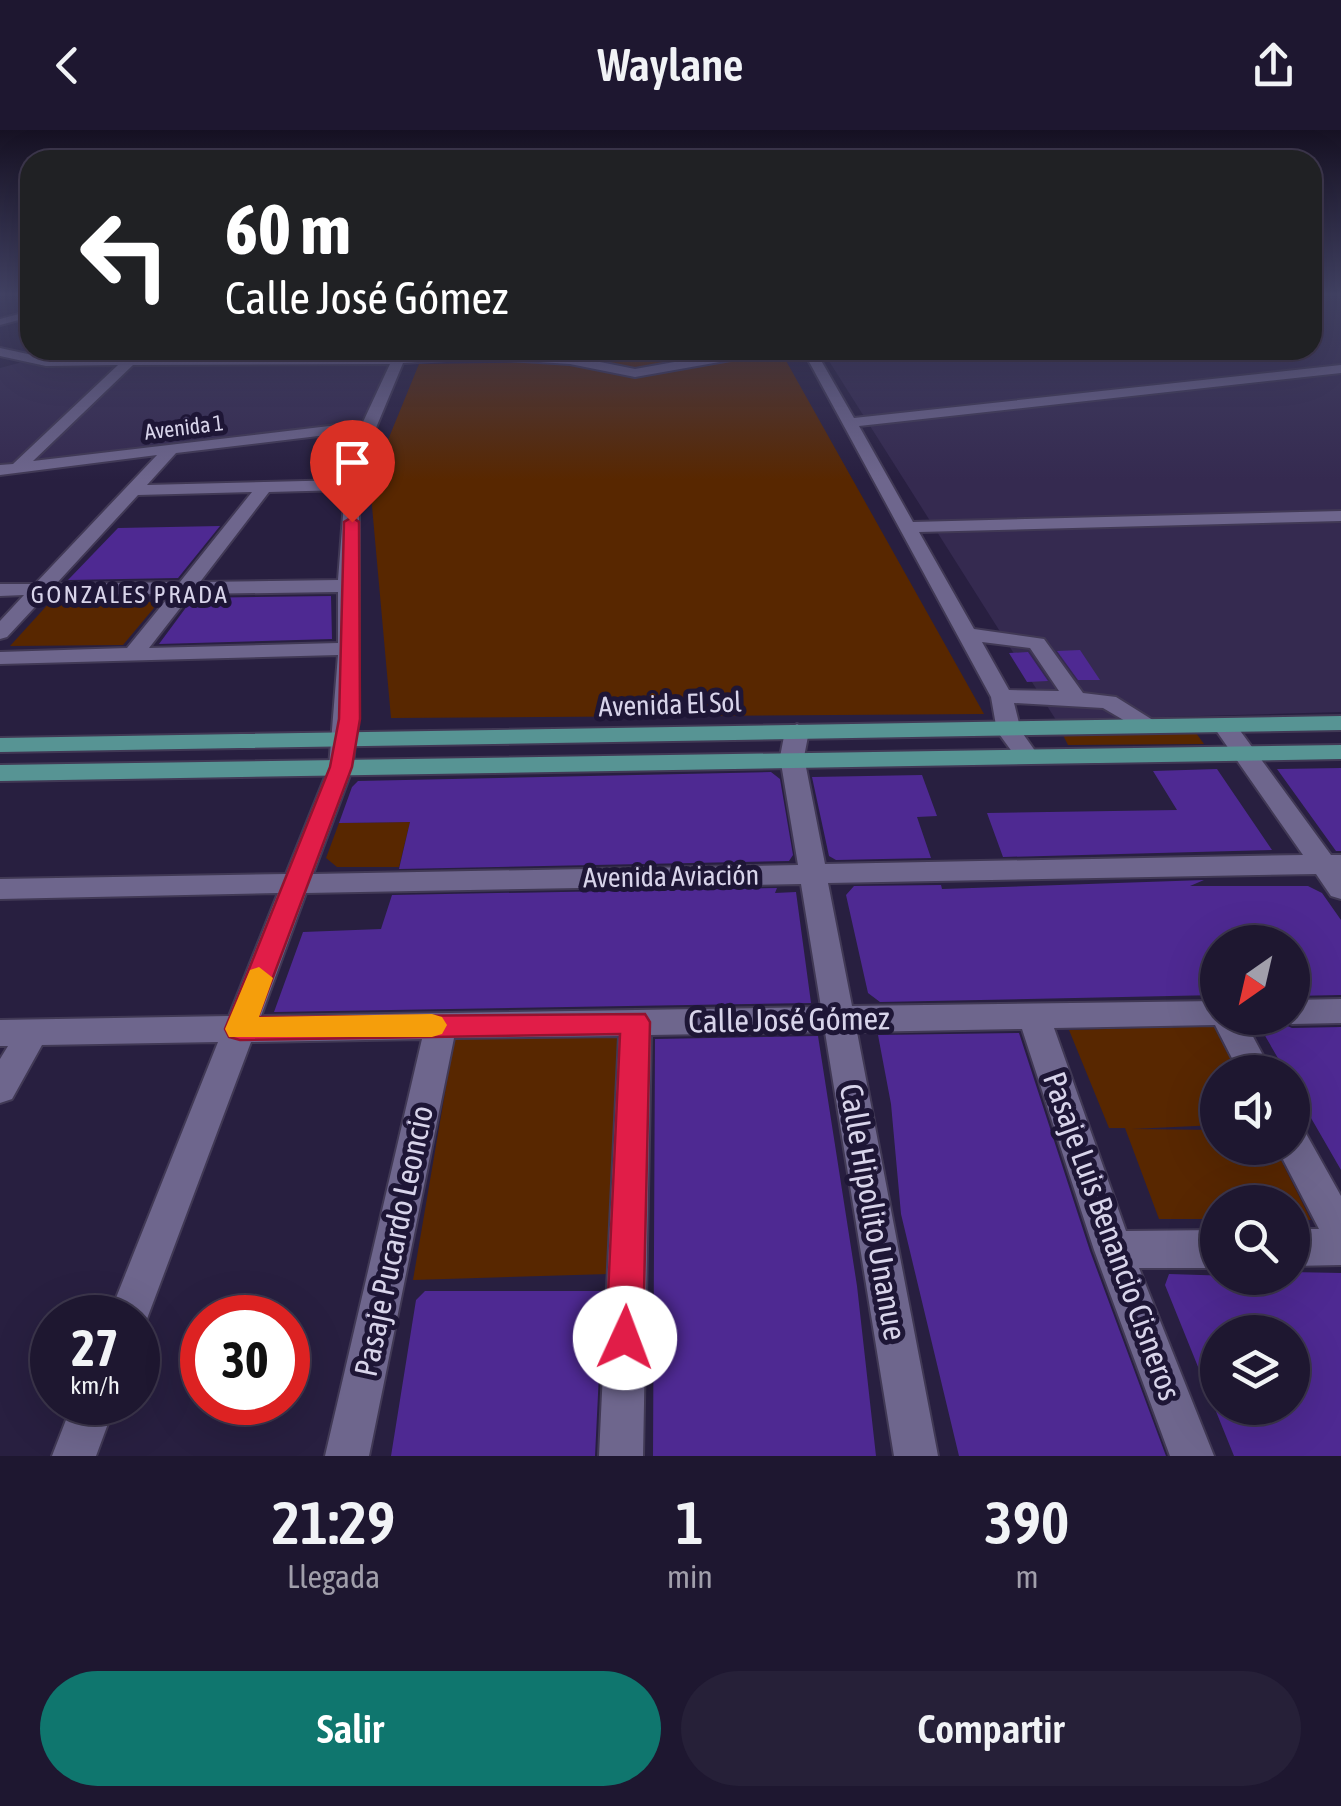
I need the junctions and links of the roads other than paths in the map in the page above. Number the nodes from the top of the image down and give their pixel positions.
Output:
1 (12, 356) edge
2 (19, 358) joint
3 (74, 360) edge
4 (246, 360) edge
5 (399, 360) edge
6 (570, 360) edge
7 (708, 360) edge
8 (814, 360) edge
9 (128, 362) junction
10 (184, 362) joint
11 (0, 363) edge
12 (1341, 369) edge
13 (849, 423) junction
14 (372, 425) junction
15 (170, 452) junction
16 (8, 469) edge
17 (0, 485) edge
18 (354, 485) junction
19 (264, 487) junction
20 (138, 490) junction
21 (1341, 516) edge
22 (906, 527) junction
23 (188, 586) junction
24 (349, 586) junction
25 (41, 589) junction
26 (0, 590) edge
27 (0, 633) edge
28 (965, 634) junction
29 (348, 649) junction
30 (132, 655) junction
31 (0, 658) edge
32 (1002, 697) junction
33 (1077, 701) junction
34 (1341, 723) edge
35 (1225, 726) junction
36 (1152, 727) junction
37 (1009, 731) junction
38 (795, 744) junction
39 (0, 745) edge
40 (1240, 752) junction
41 (1341, 752) edge
42 (1026, 754) junction
43 (343, 755) junction
44 (0, 772) edge
45 (1332, 864) edge
46 (812, 874) junction
47 (296, 883) junction
48 (0, 888) edge
49 (1341, 888) edge
50 (1341, 1011) edge
51 (1310, 1012) edge
52 (1200, 1013) edge
53 (1034, 1016) junction
54 (838, 1019) junction
55 (635, 1022) junction
56 (441, 1025) junction
57 (240, 1029) junction
58 (17, 1032) edge
59 (0, 1089) edge
60 (1305, 1165) edge
61 (1341, 1233) edge
62 (1341, 1247) edge
63 (1200, 1248) edge
64 (1310, 1248) edge
65 (1112, 1250) junction
66 (137, 1295) edge
67 (86, 1425) edge
68 (74, 1456) edge
69 (348, 1456) edge
70 (621, 1456) edge
71 (916, 1456) edge
72 (1192, 1456) edge

1 - 2 street
2 - 11 street
3 - 9 street
4 - 10 street
5 - 14 street
6 - 7 street
8 - 13 street
9 - 10 street
9 - 16 street
12 - 13 street
13 - 22 street
14 - 15 street, Avenida 1
14 - 18 street
15 - 16 street, Avenida 1
15 - 20 street
16 - 17 street
18 - 19 street
18 - 24 street
19 - 20 street
19 - 23 street
20 - 25 street
21 - 22 street
22 - 28 street
23 - 24 street
23 - 25 street
23 - 30 street
24 - 29 street
25 - 26 street
25 - 27 street
28 - 32 street
28 - 33 street
29 - 30 street
29 - 43 street
30 - 31 street
32 - 33 street
32 - 37 street
33 - 36 street
34 - 35 main road, Avenida El Sol
35 - 36 main road, Avenida El Sol
35 - 40 street
36 - 37 main road, Avenida El Sol
37 - 38 main road, Avenida El Sol
37 - 42 street
38 - 42 main road, Avenida El Sol
38 - 43 main road, Avenida El Sol
38 - 46 street, Calle Hipolito Unanue
39 - 43 main road, Avenida El Sol
40 - 41 main road, Avenida El Sol
40 - 42 main road, Avenida El Sol
40 - 45 street
43 - 44 main road, Avenida El Sol
43 - 47 street
45 - 46 street, Avenida Aviación
45 - 49 street
46 - 47 street, Avenida Aviación
46 - 54 street, Calle Hipolito Unanue
47 - 48 street, Avenida Aviación
47 - 57 street
50 - 51 street
52 - 53 street, Calle José Gómez
53 - 54 street, Calle José Gómez
53 - 65 street, Pasaje Luis Benancio Cisneros
54 - 55 street, Calle José Gómez
54 - 71 street, Calle Hipolito Unanue
55 - 56 street, Calle José Gómez
55 - 70 street
56 - 57 street, Calle José Gómez
56 - 69 street, Pasaje Pucardo Leoncio
57 - 58 street, Calle José Gómez
57 - 66 street
58 - 59 street
60 - 61 street
62 - 64 street
63 - 65 street
65 - 72 street, Pasaje Luis Benancio Cisneros
67 - 68 street

